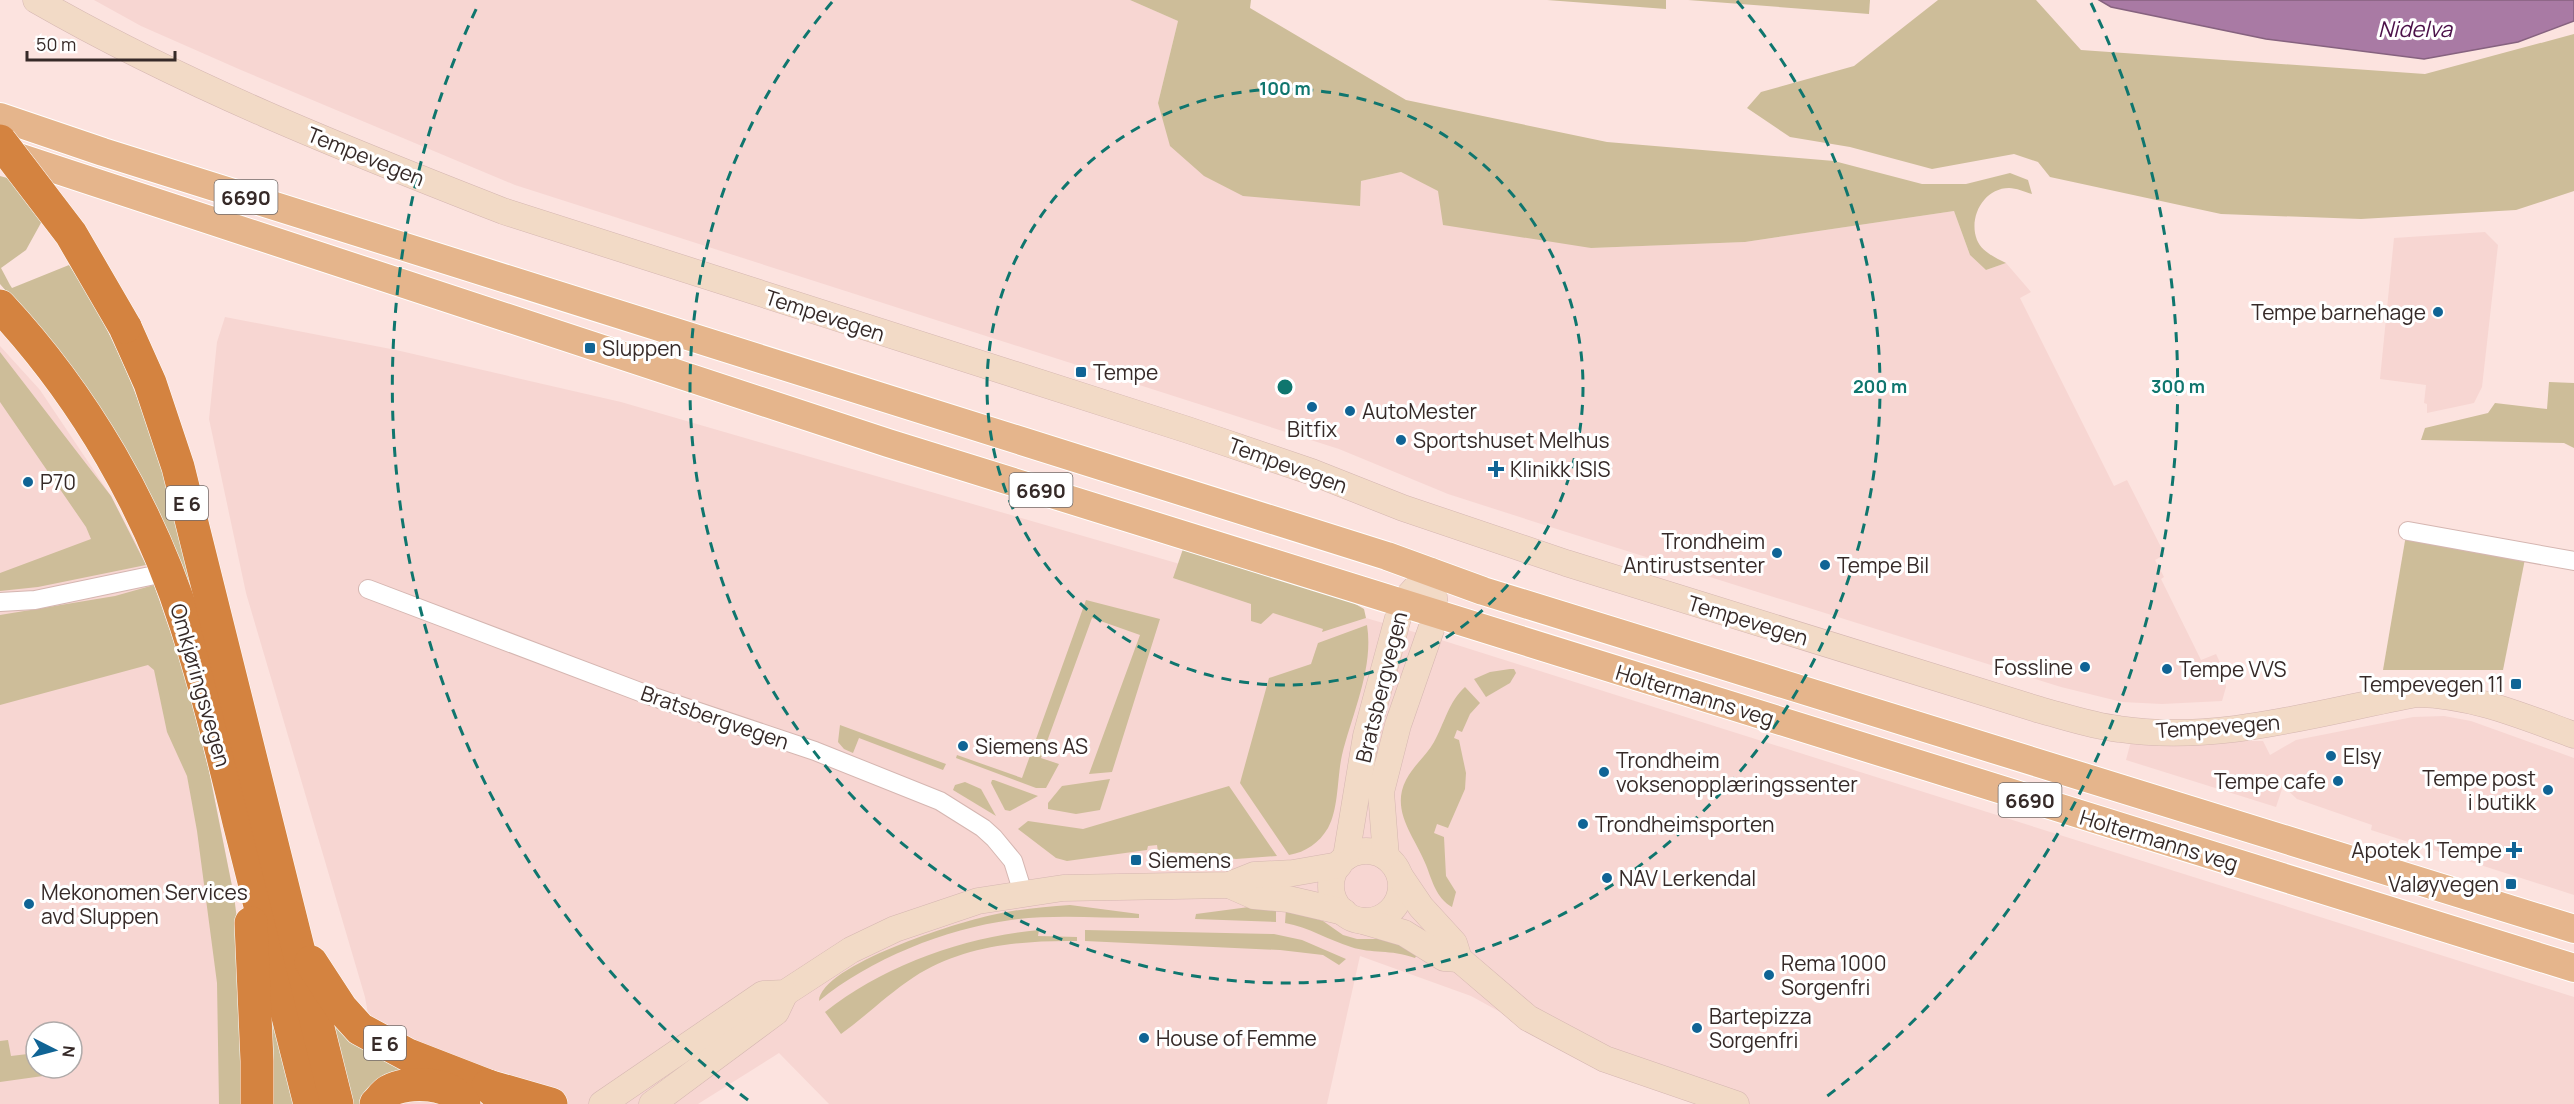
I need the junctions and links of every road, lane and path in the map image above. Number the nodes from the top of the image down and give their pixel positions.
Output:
1 (36, 0) edge
2 (0, 117) edge
3 (0, 141) edge
4 (0, 151) edge
5 (0, 306) edge
6 (2408, 531) dead end
7 (2574, 561) edge
8 (1431, 571) junction
9 (150, 576) dead end
10 (368, 589) dead end
11 (0, 602) edge
12 (1402, 603) junction
13 (1436, 615) junction
14 (2574, 735) edge
15 (249, 861) junction
16 (1342, 861) junction
17 (1393, 866) junction
18 (1229, 885) junction
19 (1023, 893) junction
20 (1353, 916) junction
21 (2574, 929) edge
22 (297, 939) junction
23 (1460, 959) junction
24 (2574, 968) edge
25 (785, 993) junction
26 (479, 1099) edge
27 (257, 1104) edge
28 (310, 1104) edge
29 (337, 1104) edge
30 (376, 1104) edge
31 (551, 1104) edge
32 (603, 1104) edge
33 (652, 1104) edge
34 (1736, 1104) edge

1 - 14 street, Tempevegen
2 - 8 main road, 6690
3 - 22 highway, Omkjøringsvegen / E 6, bridge
4 - 12 main road, 6690
5 - 15 highway, Omkjøringsvegen / E 6
6 - 7 street
8 - 12 street, Bratsbergvegen
8 - 13 street, Bratsbergvegen
8 - 21 main road, Holtermanns veg / 6690
9 - 11 street
10 - 19 street, Bratsbergvegen
12 - 13 main road, Holtermanns veg / 6690
12 - 16 street, Bratsbergvegen
13 - 17 street, Bratsbergvegen
13 - 24 main road, Holtermanns veg / 6690
15 - 27 highway, E 6
15 - 28 highway, Omkjøringsvegen / E 6
16 - 17 street
16 - 18 street
16 - 20 street
17 - 20 street
17 - 23 street
18 - 19 street
18 - 20 street
19 - 25 street
20 - 23 street
22 - 26 highway, E 6
22 - 29 highway, Omkjøringsvegen / E 6
23 - 34 street
25 - 32 street
25 - 33 street
26 - 30 highway, E 6
26 - 31 highway, E 6

